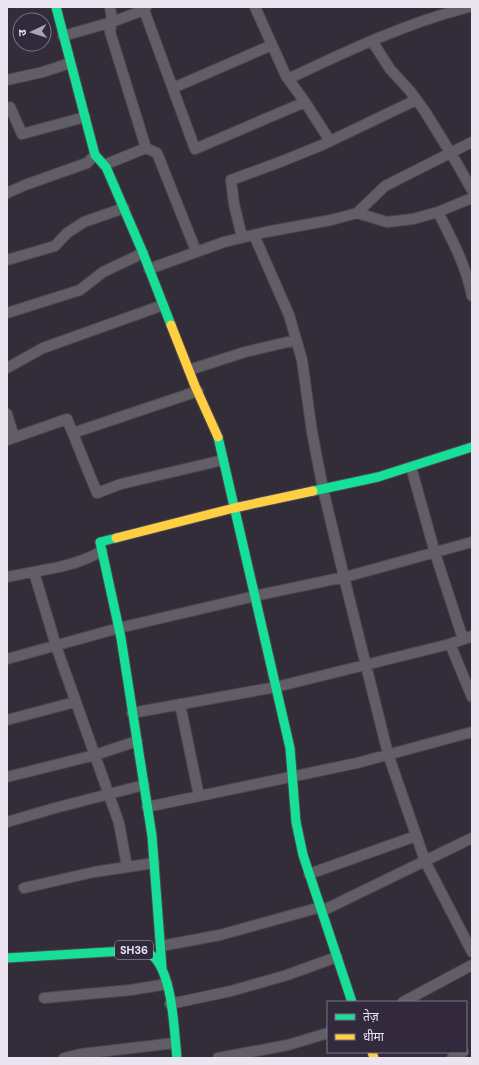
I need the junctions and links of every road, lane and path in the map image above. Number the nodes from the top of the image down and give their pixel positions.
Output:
1 (56, 7) edge
2 (110, 7) edge
3 (255, 7) edge
4 (469, 7) edge
5 (145, 8) edge
6 (112, 22) junction
7 (64, 36) junction
8 (372, 41) junction
9 (272, 45) junction
10 (70, 62) junction
11 (288, 79) junction
12 (7, 80) edge
13 (173, 88) junction
14 (416, 100) junction
15 (305, 102) junction
16 (10, 107) dead end
17 (85, 117) junction
18 (330, 141) junction
19 (472, 142) edge
20 (146, 148) junction
21 (450, 152) junction
22 (96, 155) junction
23 (104, 165) junction
24 (472, 190) edge
25 (7, 194) edge
26 (472, 198) edge
27 (124, 208) junction
28 (357, 212) junction
29 (438, 212) junction
30 (254, 234) junction
31 (242, 237) junction
32 (196, 251) junction
33 (143, 253) junction
34 (7, 260) edge
35 (149, 268) junction
36 (472, 296) edge
37 (164, 305) junction
38 (7, 313) edge
39 (296, 340) junction
40 (7, 368) edge
41 (189, 370) junction
42 (198, 391) junction
43 (7, 414) edge
44 (72, 433) junction
45 (10, 438) edge
46 (472, 447) edge
47 (223, 460) junction
48 (411, 467) junction
49 (323, 489) junction
50 (234, 508) junction
51 (472, 542) edge
52 (102, 551) junction
53 (435, 553) junction
54 (34, 572) junction
55 (7, 577) edge
56 (344, 577) junction
57 (254, 596) junction
58 (119, 628) junction
59 (467, 638) edge
60 (450, 644) junction
61 (56, 646) junction
62 (7, 659) edge
63 (366, 666) junction
64 (276, 688) junction
65 (472, 697) edge
66 (75, 702) junction
67 (180, 704) junction
68 (132, 713) junction
69 (7, 720) edge
70 (472, 732) edge
71 (137, 741) junction
72 (388, 754) junction
73 (95, 755) junction
74 (7, 777) edge
75 (292, 777) junction
76 (144, 785) junction
77 (109, 794) junction
78 (199, 796) junction
79 (147, 807) junction
80 (7, 822) edge
81 (416, 836) junction
82 (472, 838) edge
83 (425, 861) junction
84 (154, 863) junction
85 (127, 867) junction
86 (309, 874) junction
87 (24, 888) dead end
88 (321, 909) junction
89 (161, 946) junction
90 (472, 952) edge
91 (337, 956) junction
92 (7, 958) edge
93 (472, 965) edge
94 (162, 968) junction
95 (167, 984) junction
96 (44, 998) dead end
97 (352, 1001) edge
98 (405, 1001) edge
99 (170, 1004) junction
100 (327, 1033) edge
101 (175, 1043) junction
102 (64, 1058) edge
103 (177, 1058) edge
104 (218, 1058) edge

1 - 7 main road
2 - 6 street
3 - 9 street
4 - 8 street
5 - 6 street
5 - 13 street
6 - 7 street
6 - 20 street
7 - 10 main road
8 - 11 street
8 - 14 street
9 - 11 street
9 - 13 street
10 - 12 street
10 - 17 main road
11 - 15 street
13 - 15 street
14 - 18 street
14 - 21 street
15 - 18 street
16 - 17 street
17 - 22 main road
18 - 31 street
19 - 21 street
20 - 23 street
20 - 32 street
21 - 24 street
21 - 28 street
22 - 23 main road
22 - 25 street
23 - 27 main road
26 - 29 street
27 - 33 main road
27 - 34 street
28 - 29 street
28 - 30 street
29 - 36 street
30 - 31 street
30 - 39 street
31 - 32 street
32 - 35 street
33 - 35 main road
33 - 38 street
35 - 37 main road
37 - 40 street
37 - 41 main road
39 - 41 street
39 - 49 street
41 - 42 main road
42 - 44 street
42 - 47 main road
43 - 45 street
44 - 45 street
44 - 47 street
46 - 48 main road
47 - 50 main road
48 - 49 main road
48 - 53 street
49 - 50 main road
49 - 56 street
50 - 52 main road
50 - 57 main road
51 - 53 street
52 - 54 street
52 - 58 main road
53 - 56 street
53 - 59 street
54 - 55 street
54 - 61 street
56 - 57 street
56 - 63 street
57 - 58 street
57 - 64 main road
58 - 61 street
58 - 68 main road
59 - 60 street
60 - 63 street
60 - 65 street
61 - 62 street
61 - 66 street
63 - 64 street
63 - 72 street
64 - 67 street
64 - 75 main road
66 - 69 street
66 - 73 street
67 - 68 street
67 - 78 street
68 - 71 main road
70 - 72 street
71 - 73 street
71 - 76 main road
72 - 75 street
72 - 81 street
73 - 74 street
73 - 77 street
75 - 78 street
75 - 86 main road
76 - 77 street
76 - 79 main road
77 - 80 street
77 - 85 street
78 - 79 street
79 - 84 main road
81 - 83 street
81 - 86 street
82 - 83 street
83 - 88 street
83 - 90 street
84 - 85 street
84 - 89 main road
85 - 87 street
86 - 88 main road
88 - 89 street
88 - 91 main road
89 - 94 main road
91 - 97 main road
91 - 99 street
92 - 94 main road, SH36
93 - 98 street
94 - 95 main road, SH36
95 - 96 street
95 - 99 main road, SH36
99 - 101 main road, SH36
100 - 104 street
101 - 102 street
101 - 103 main road, SH36

